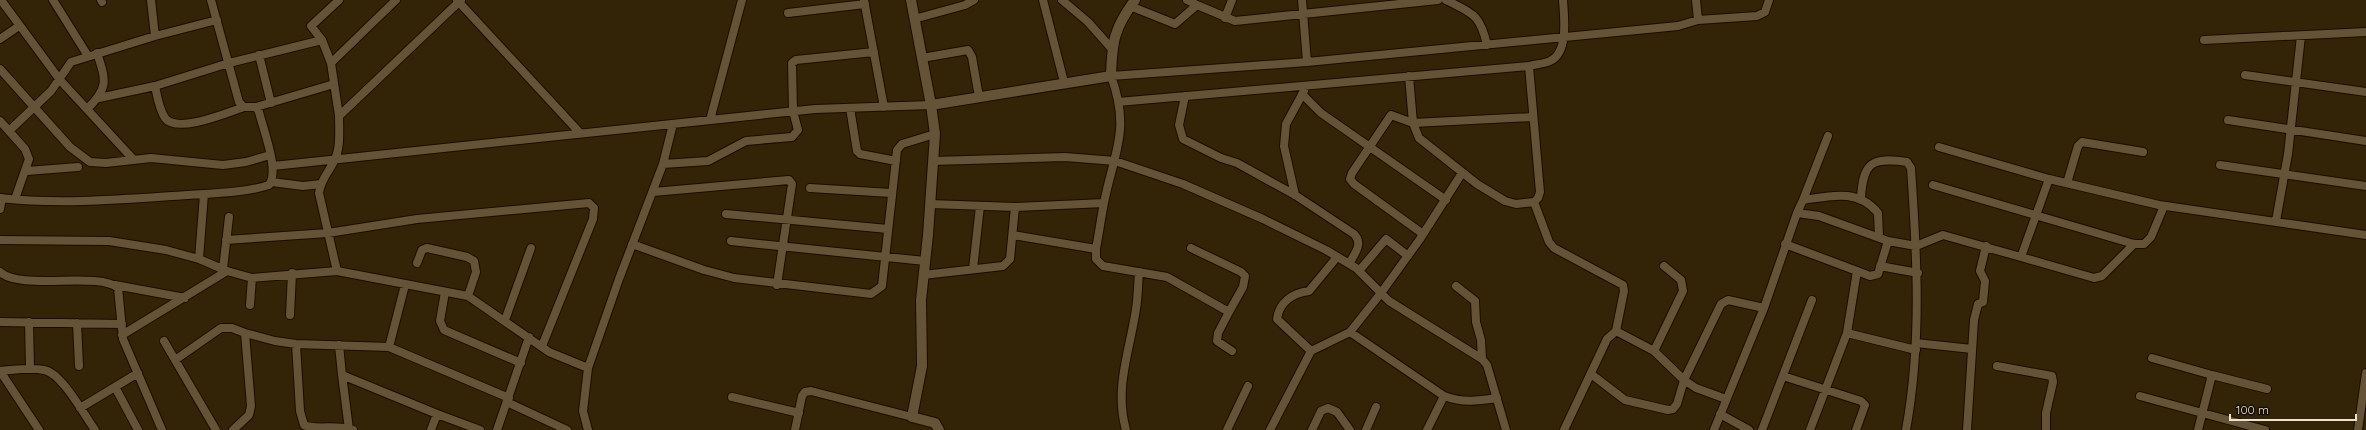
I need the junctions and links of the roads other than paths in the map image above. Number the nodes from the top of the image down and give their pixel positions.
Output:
1 (0, 0) edge
2 (53, 0) edge
3 (151, 0) edge
4 (211, 0) edge
5 (339, 0) edge
6 (396, 0) edge
7 (742, 0) edge
8 (911, 0) edge
9 (974, 0) edge
10 (1043, 0) edge
11 (1062, 0) edge
12 (1187, 0) edge
13 (1232, 0) edge
14 (1302, 0) edge
15 (1438, 0) edge
16 (1446, 0) edge
17 (1564, 0) edge
18 (1696, 0) edge
19 (1769, 0) edge
20 (459, 1) edge
21 (864, 2) edge
22 (1132, 3) edge
23 (1197, 5) junction
24 (788, 13) dead end
25 (1303, 13) junction
26 (1225, 18) junction
27 (914, 19) junction
28 (217, 20) junction
29 (1698, 20) junction
30 (18, 26) junction
31 (2366, 32) edge
32 (154, 36) junction
33 (2301, 36) junction
34 (1565, 37) junction
35 (0, 39) edge
36 (322, 40) junction
37 (2204, 40) dead end
38 (1487, 45) junction
39 (1112, 49) junction
40 (874, 52) junction
41 (97, 53) junction
42 (88, 56) junction
43 (259, 56) junction
44 (922, 58) junction
45 (1307, 62) junction
46 (229, 63) junction
47 (331, 63) junction
48 (1529, 66) junction
49 (0, 69) edge
50 (2245, 75) dead end
51 (1111, 76) junction
52 (1409, 76) junction
53 (60, 80) junction
54 (2296, 81) junction
55 (1064, 82) junction
56 (334, 84) junction
57 (1308, 85) junction
58 (154, 86) junction
59 (2366, 92) edge
60 (1302, 94) junction
61 (1185, 96) junction
62 (979, 97) junction
63 (99, 98) junction
64 (1117, 100) junction
65 (271, 103) junction
66 (931, 105) junction
67 (34, 107) junction
68 (244, 107) junction
69 (256, 107) junction
70 (884, 107) junction
71 (850, 108) junction
72 (87, 109) junction
73 (794, 112) junction
74 (339, 116) junction
75 (1533, 117) junction
76 (710, 120) junction
77 (2228, 120) dead end
78 (1413, 123) junction
79 (672, 124) junction
80 (3, 126) edge
81 (2291, 128) junction
82 (580, 133) junction
83 (935, 134) junction
84 (1828, 136) dead end
85 (2366, 141) edge
86 (1939, 147) dead end
87 (1369, 148) junction
88 (2143, 152) dead end
89 (270, 155) junction
90 (133, 159) junction
91 (335, 160) junction
92 (896, 160) junction
93 (933, 161) junction
94 (1115, 161) junction
95 (663, 164) junction
96 (2220, 165) dead end
97 (273, 166) junction
98 (78, 167) dead end
99 (26, 171) junction
100 (1462, 173) junction
101 (2284, 173) junction
102 (2050, 179) junction
103 (272, 182) junction
104 (2066, 183) junction
105 (321, 184) junction
106 (1933, 185) dead end
107 (2366, 186) edge
108 (810, 188) dead end
109 (653, 192) junction
110 (891, 193) junction
111 (204, 194) junction
112 (1295, 195) junction
113 (1, 198) edge
114 (1861, 198) junction
115 (14, 199) junction
116 (1446, 200) junction
117 (1803, 200) junction
118 (1104, 202) junction
119 (1534, 202) junction
120 (930, 204) junction
121 (980, 206) junction
122 (2164, 206) junction
123 (1015, 207) junction
124 (0, 209) edge
125 (1797, 213) junction
126 (726, 214) dead end
127 (2035, 216) junction
128 (229, 217) dead end
129 (787, 219) junction
130 (2276, 221) junction
131 (888, 229) junction
132 (328, 233) junction
133 (1423, 234) junction
134 (1013, 235) junction
135 (2366, 235) edge
136 (1879, 237) junction
137 (0, 240) edge
138 (226, 240) junction
139 (732, 241) dead end
140 (1888, 241) junction
141 (632, 244) junction
142 (1785, 244) junction
143 (2134, 244) junction
144 (783, 246) junction
145 (1916, 246) junction
146 (1986, 246) junction
147 (531, 248) dead end
148 (1096, 248) junction
149 (1191, 248) dead end
150 (1408, 256) junction
151 (1337, 257) junction
152 (2020, 257) junction
153 (885, 258) junction
154 (199, 259) junction
155 (925, 260) junction
156 (417, 263) dead end
157 (1349, 264) junction
158 (1664, 266) dead end
159 (1880, 266) junction
160 (973, 269) junction
161 (225, 270) junction
162 (337, 271) junction
163 (1359, 271) junction
164 (1858, 271) junction
165 (0, 272) edge
166 (1140, 272) junction
167 (292, 273) junction
168 (1918, 273) junction
169 (924, 275) junction
170 (252, 278) junction
171 (405, 285) junction
172 (777, 285) junction
173 (115, 286) junction
174 (1456, 286) dead end
175 (445, 292) junction
176 (1381, 293) junction
177 (468, 296) junction
178 (185, 298) junction
179 (1812, 300) dead end
180 (250, 305) dead end
181 (1764, 308) junction
182 (1229, 312) junction
183 (290, 315) dead end
184 (506, 320) junction
185 (0, 322) edge
186 (29, 322) junction
187 (77, 323) junction
188 (122, 324) junction
189 (1616, 331) junction
190 (1350, 332) junction
191 (245, 333) junction
192 (1847, 333) junction
193 (122, 335) junction
194 (530, 337) junction
195 (164, 341) dead end
196 (296, 344) junction
197 (339, 345) junction
198 (542, 346) junction
199 (1916, 346) junction
200 (389, 347) junction
201 (1972, 349) junction
202 (1232, 351) dead end
203 (1311, 351) junction
204 (1654, 351) junction
205 (1482, 358) junction
206 (2152, 358) dead end
207 (175, 360) junction
208 (521, 363) junction
209 (79, 366) dead end
210 (1998, 366) dead end
211 (588, 368) junction
212 (30, 369) junction
213 (0, 371) edge
214 (138, 373) junction
215 (2366, 373) edge
216 (1591, 374) junction
217 (2212, 374) junction
218 (342, 375) junction
219 (1783, 376) junction
220 (1684, 380) junction
221 (1248, 386) dead end
222 (115, 387) junction
223 (2267, 389) dead end
224 (1824, 390) junction
225 (1444, 396) junction
226 (2140, 396) dead end
227 (732, 397) dead end
228 (1497, 398) junction
229 (1726, 399) junction
230 (508, 400) junction
231 (1376, 407) dead end
232 (80, 408) junction
233 (799, 413) junction
234 (437, 414) junction
235 (1720, 414) junction
236 (2202, 414) junction
237 (912, 417) junction
238 (351, 429) edge
239 (39, 430) edge
240 (95, 430) edge
241 (138, 430) edge
242 (162, 430) edge
243 (216, 430) edge
244 (233, 430) edge
245 (431, 430) edge
246 (480, 430) edge
247 (497, 430) edge
248 (567, 430) edge
249 (588, 430) edge
250 (795, 430) edge
251 (939, 430) edge
252 (1126, 430) edge
253 (1227, 430) edge
254 (1270, 430) edge
255 (1312, 430) edge
256 (1350, 430) edge
257 (1366, 430) edge
258 (1426, 430) edge
259 (1506, 430) edge
260 (1564, 430) edge
261 (1714, 430) edge
262 (1749, 430) edge
263 (1762, 430) edge
264 (1810, 430) edge
265 (1856, 430) edge
266 (1906, 430) edge
267 (1968, 430) edge
268 (2046, 430) edge
269 (2198, 430) edge
270 (2265, 430) edge
271 (2358, 430) edge

1 - 30 street
2 - 42 street
3 - 32 street
4 - 28 street
5 - 36 street
6 - 47 street
7 - 76 street
8 - 27 street
9 - 27 street
10 - 55 street
11 - 39 street
12 - 23 street
13 - 26 street
14 - 25 street
15 - 25 street
16 - 38 street
17 - 34 street
18 - 29 street
19 - 29 street
20 - 74 street
20 - 82 street
21 - 24 street
21 - 40 street
22 - 23 street
22 - 39 street
23 - 26 street
25 - 26 street
25 - 45 street
27 - 44 street
28 - 32 street
28 - 46 street
29 - 34 street
30 - 35 street
30 - 53 street
31 - 33 street
32 - 41 street
33 - 37 street
33 - 54 street
34 - 38 street
34 - 48 street
36 - 43 street
36 - 47 street
38 - 45 street
39 - 51 street
40 - 70 street
40 - 73 street
41 - 42 street
41 - 63 street
42 - 53 street
43 - 46 street
43 - 65 street
44 - 62 street
44 - 66 street
45 - 51 street
46 - 58 street
46 - 68 street
47 - 56 street
48 - 52 street
48 - 75 street
49 - 67 street
50 - 54 street
51 - 55 street
51 - 64 street
52 - 57 street
52 - 78 street
53 - 67 street
53 - 72 street
54 - 59 street
54 - 81 street
55 - 62 street
56 - 65 street
56 - 74 street
57 - 60 street
57 - 61 street
58 - 63 street
58 - 68 street
60 - 87 street
60 - 112 street
61 - 64 street
61 - 112 street
62 - 66 street
63 - 72 street
64 - 94 street
65 - 69 street
66 - 70 street
66 - 83 street
67 - 80 street
67 - 90 street
68 - 69 street
69 - 89 street
70 - 71 street
71 - 73 street
71 - 92 street
72 - 90 street
73 - 76 street
73 - 95 street
74 - 91 street
75 - 78 street
75 - 119 street
76 - 79 street
77 - 81 street
78 - 87 street
78 - 100 street
79 - 82 street
79 - 95 street
80 - 99 street
81 - 85 street
81 - 101 street
82 - 91 street
83 - 92 street
83 - 93 street
84 - 117 street
86 - 102 street
87 - 116 street
87 - 133 street
88 - 104 street
89 - 90 street
89 - 97 street
91 - 97 street
91 - 105 street
92 - 110 street
93 - 94 street
93 - 120 street
94 - 118 street
94 - 151 street
95 - 109 street
96 - 101 street
97 - 103 street
98 - 99 street
99 - 115 street
100 - 116 street
100 - 119 street
101 - 107 street
101 - 130 street
102 - 104 street
102 - 127 street
103 - 105 street
103 - 111 street
104 - 122 street
105 - 132 street
106 - 127 street
108 - 110 street
109 - 129 street
109 - 141 street
110 - 131 street
111 - 115 street
111 - 154 street
112 - 157 street
113 - 115 street
113 - 124 street
114 - 117 street
114 - 136 street
114 - 145 street
116 - 133 street
117 - 125 street
118 - 123 street
118 - 148 street
119 - 189 street
120 - 121 street
120 - 155 street
121 - 123 street
121 - 160 street
122 - 130 street
122 - 143 street
123 - 134 street
125 - 136 street
125 - 142 street
126 - 129 street
127 - 143 street
127 - 152 street
128 - 138 street
129 - 131 street
129 - 144 street
130 - 135 street
131 - 153 street
132 - 138 street
132 - 162 street
132 - 198 street
133 - 150 street
134 - 148 street
134 - 160 street
136 - 140 street
137 - 154 street
138 - 161 street
139 - 144 street
140 - 145 street
140 - 159 street
141 - 172 street
141 - 211 street
142 - 164 street
142 - 181 street
143 - 152 street
144 - 153 street
144 - 172 street
145 - 146 street
145 - 168 street
146 - 152 street
146 - 201 street
147 - 184 street
148 - 166 street
149 - 182 street
150 - 163 street
150 - 176 street
151 - 157 street
151 - 203 street
153 - 155 street
153 - 172 street
154 - 161 street
155 - 169 street
156 - 177 street
157 - 163 street
158 - 204 street
159 - 164 street
159 - 168 street
160 - 169 street
161 - 170 street
161 - 178 street
162 - 167 street
162 - 171 street
163 - 176 street
164 - 192 street
165 - 173 street
166 - 182 street
166 - 252 street
167 - 170 street
167 - 183 street
168 - 199 street
169 - 237 street
170 - 180 street
171 - 175 street
171 - 200 street
173 - 178 street
173 - 188 street
174 - 205 street
175 - 177 street
175 - 208 street
176 - 190 street
176 - 205 street
177 - 184 street
178 - 193 street
179 - 219 street
181 - 220 street
181 - 229 street
182 - 202 street
184 - 194 street
185 - 186 street
186 - 187 street
186 - 212 street
187 - 188 street
187 - 209 street
188 - 193 street
189 - 204 street
189 - 216 street
190 - 203 street
190 - 225 street
191 - 196 street
191 - 207 street
191 - 244 street
192 - 199 street
192 - 224 street
193 - 214 street
194 - 198 street
194 - 208 street
195 - 207 street
196 - 197 street
196 - 238 street
197 - 200 street
197 - 218 street
198 - 211 street
199 - 201 street
199 - 266 street
200 - 230 street
201 - 267 street
203 - 254 street
204 - 220 street
205 - 228 street
206 - 217 street
207 - 243 street
208 - 230 street
210 - 268 street
211 - 249 street
212 - 213 street
212 - 232 street
213 - 239 street
214 - 222 street
214 - 242 street
215 - 271 street
216 - 220 street
216 - 260 street
217 - 223 street
217 - 236 street
218 - 234 street
218 - 238 street
219 - 224 street
219 - 263 street
220 - 229 street
221 - 253 street
222 - 232 street
222 - 241 street
224 - 264 street
224 - 265 street
225 - 228 street
225 - 258 street
226 - 236 street
227 - 233 street
228 - 259 street
229 - 235 street
230 - 247 street
230 - 248 street
231 - 257 street
232 - 240 street
233 - 237 street
233 - 250 street
234 - 245 street
234 - 246 street
235 - 261 street
235 - 262 street
236 - 269 street
236 - 270 street
237 - 251 street
255 - 256 street

